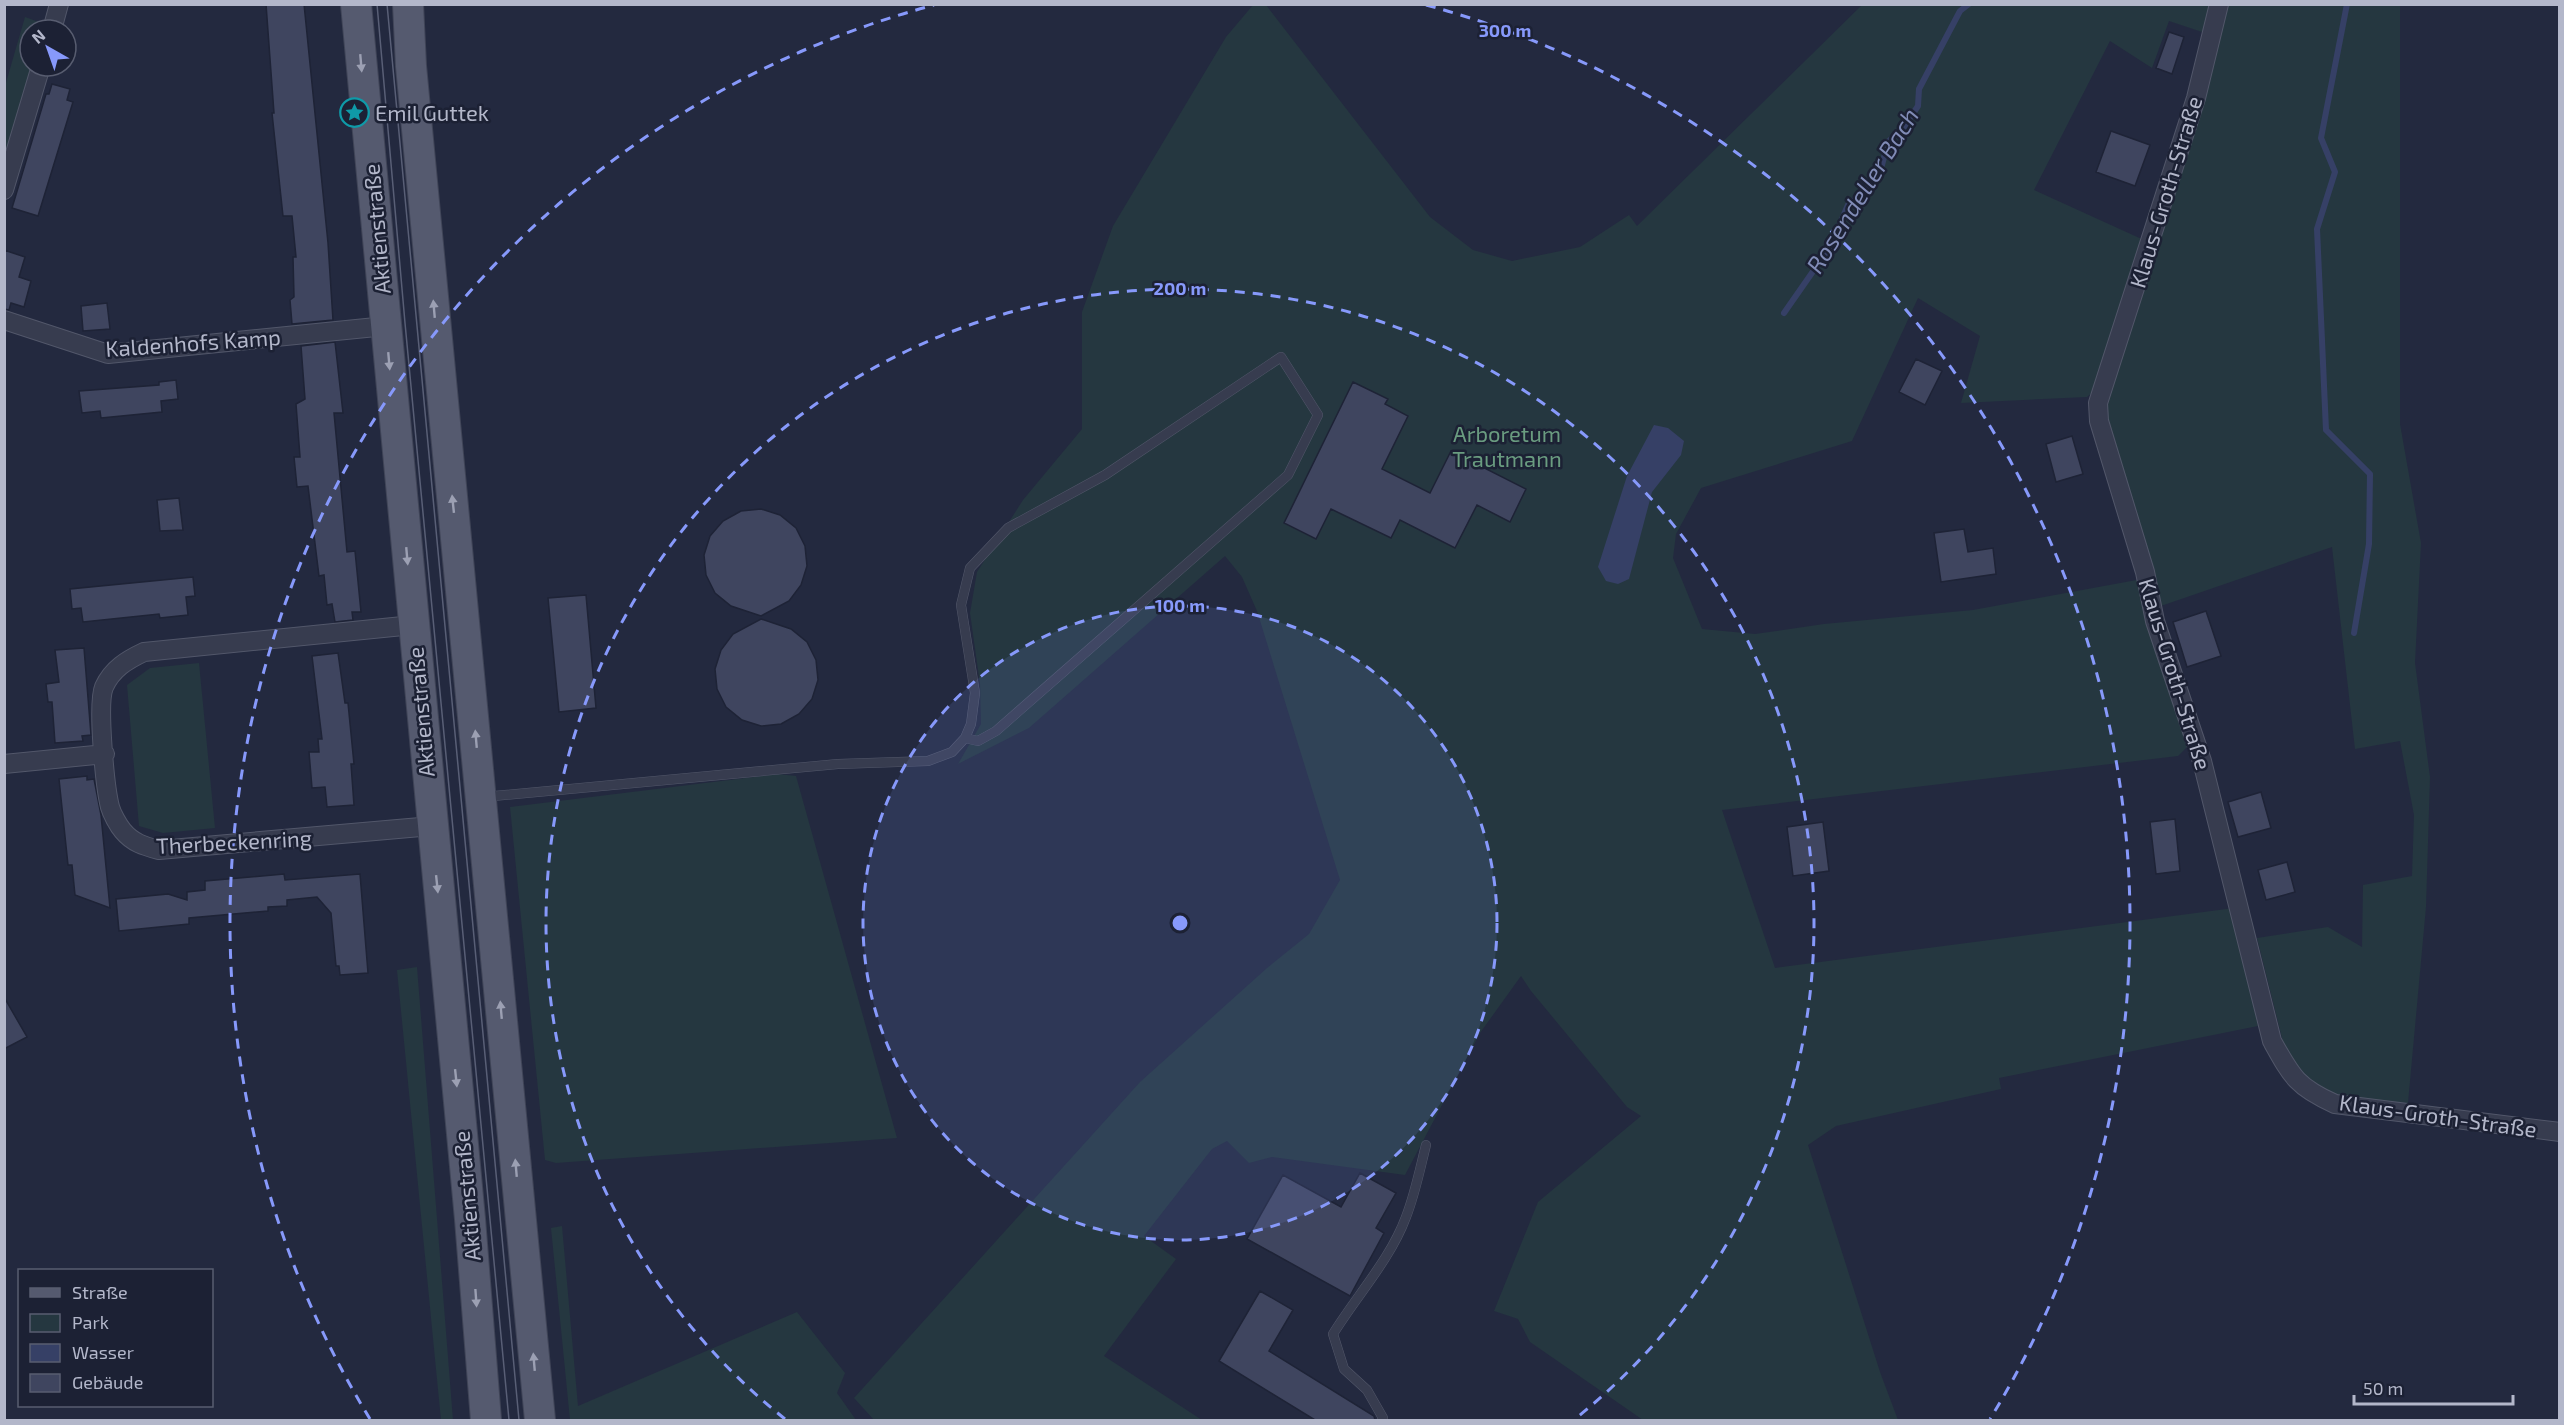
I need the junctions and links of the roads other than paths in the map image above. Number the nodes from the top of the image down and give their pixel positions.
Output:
1 (356, 4) edge
2 (408, 4) edge
3 (2219, 4) edge
4 (37, 78) edge
5 (4, 190) edge
6 (4, 320) edge
7 (386, 326) junction
8 (413, 625) junction
9 (965, 738) junction
10 (105, 754) junction
11 (4, 764) edge
12 (481, 798) junction
13 (432, 826) junction
14 (2559, 1132) edge
15 (1426, 1145) dead end
16 (486, 1420) edge
17 (540, 1420) edge
18 (1382, 1420) edge

1 -> 7 main road, Aktienstraße
12 -> 2 main road
3 - 14 street, Klaus-Groth-Straße
4 - 5 street
6 - 7 street, Kaldenhofs Kamp
7 -> 8 main road, Aktienstraße
8 - 10 street, Therbeckenring
8 - 13 main road, Aktienstraße
9 - 9 lane
9 - 12 lane
10 - 11 street
10 - 13 street, Therbeckenring
17 -> 12 main road
13 -> 16 main road, Aktienstraße
15 - 18 lane

